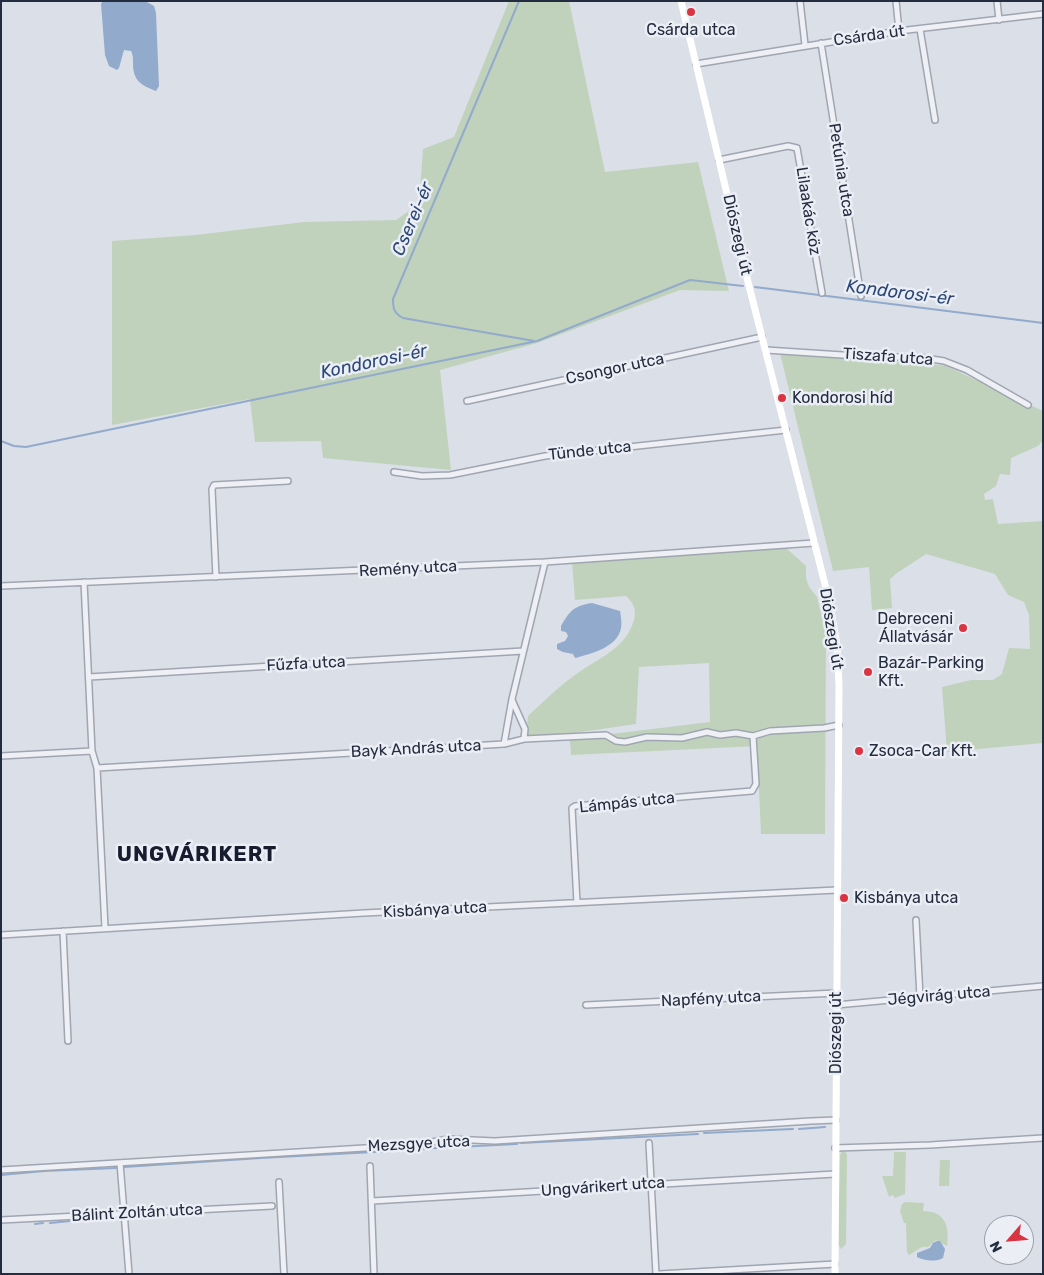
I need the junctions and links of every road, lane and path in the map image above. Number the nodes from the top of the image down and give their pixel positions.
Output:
1 (680, 1) edge
2 (800, 1) edge
3 (896, 1) edge
4 (997, 1) edge
5 (1043, 14) edge
6 (999, 20) junction
7 (920, 29) junction
8 (900, 31) junction
9 (821, 44) junction
10 (805, 45) junction
11 (696, 64) junction
12 (935, 120) dead end
13 (719, 160) junction
14 (822, 292) dead end
15 (861, 296) dead end
16 (762, 337) junction
17 (766, 350) junction
18 (467, 401) dead end
19 (1028, 405) dead end
20 (786, 430) junction
21 (394, 472) dead end
22 (288, 481) dead end
23 (814, 543) junction
24 (545, 562) junction
25 (216, 577) junction
26 (84, 582) junction
27 (1, 586) edge
28 (523, 652) junction
29 (89, 677) junction
30 (512, 700) junction
31 (839, 725) junction
32 (753, 736) junction
33 (524, 740) junction
34 (504, 744) junction
35 (92, 751) junction
36 (1, 756) edge
37 (97, 768) junction
38 (837, 890) junction
39 (577, 904) junction
40 (916, 920) dead end
41 (105, 928) junction
42 (63, 931) junction
43 (1, 934) edge
44 (1043, 986) edge
45 (836, 993) junction
46 (920, 998) junction
47 (586, 1005) dead end
48 (836, 1005) junction
49 (68, 1041) dead end
50 (836, 1120) junction
51 (1043, 1138) edge
52 (649, 1143) dead end
53 (835, 1148) junction
54 (120, 1163) junction
55 (370, 1166) dead end
56 (1, 1170) edge
57 (835, 1174) junction
58 (279, 1182) dead end
59 (651, 1184) junction
60 (372, 1201) junction
61 (272, 1206) dead end
62 (123, 1213) junction
63 (1, 1220) edge
64 (835, 1264) junction
65 (129, 1274) edge
66 (284, 1274) edge
67 (374, 1274) edge
68 (657, 1274) edge
69 (834, 1274) edge

1 - 11 main road, Diószegi út
2 - 10 street
3 - 8 street
4 - 6 street
5 - 6 street, Csárda út
6 - 7 street, Csárda út
7 - 8 street, Csárda út
7 - 12 street
8 - 9 street, Csárda út
9 - 10 street, Csárda út
9 - 15 street, Petúnia utca
10 - 11 street, Csárda út
11 - 13 main road, Diószegi út
13 - 14 street, Lilaakác köz
13 - 16 main road, Diószegi út
16 - 17 main road, Diószegi út
16 - 18 street, Csongor utca
17 - 19 street, Tiszafa utca
17 - 20 main road, Diószegi út
20 - 21 street, Tünde utca
20 - 23 main road, Diószegi út
22 - 25 street
23 - 24 street, Remény utca
23 - 31 main road, Diószegi út
24 - 25 street, Remény utca
24 - 28 street
25 - 26 street, Remény utca
26 - 27 street, Remény utca
26 - 29 street
28 - 29 street, Fűzfa utca
28 - 30 street
29 - 35 street
30 - 33 street
30 - 34 street
31 - 32 street, Bayk András utca
31 - 38 main road, Diószegi út
32 - 33 street, Bayk András utca
32 - 39 street, Lámpás utca
33 - 34 street, Bayk András utca
34 - 37 street, Bayk András utca
35 - 36 street
35 - 37 street
37 - 41 street
38 - 39 street, Kisbánya utca
38 - 45 main road, Diószegi út
39 - 41 street, Kisbánya utca
40 - 46 street
41 - 42 street, Kisbánya utca
42 - 43 street, Kisbánya utca
42 - 49 street
44 - 46 street, Jégvirág utca
45 - 47 street, Napfény utca
45 - 48 main road, Diószegi út
46 - 48 street, Jégvirág utca
48 - 50 main road, Diószegi út
50 - 53 main road, Diószegi út
50 - 54 street, Mezsgye utca
51 - 53 street
52 - 59 street
53 - 57 main road, Diószegi út
54 - 56 street, Mezsgye utca
54 - 62 street
55 - 60 street
57 - 59 street, Ungvárikert utca
57 - 64 main road, Diószegi út
58 - 66 street
59 - 60 street, Ungvárikert utca
59 - 68 street
60 - 67 street
61 - 62 street, Bálint Zoltán utca
62 - 63 street, Bálint Zoltán utca
62 - 65 street
64 - 68 street
64 - 69 main road, Diószegi út

